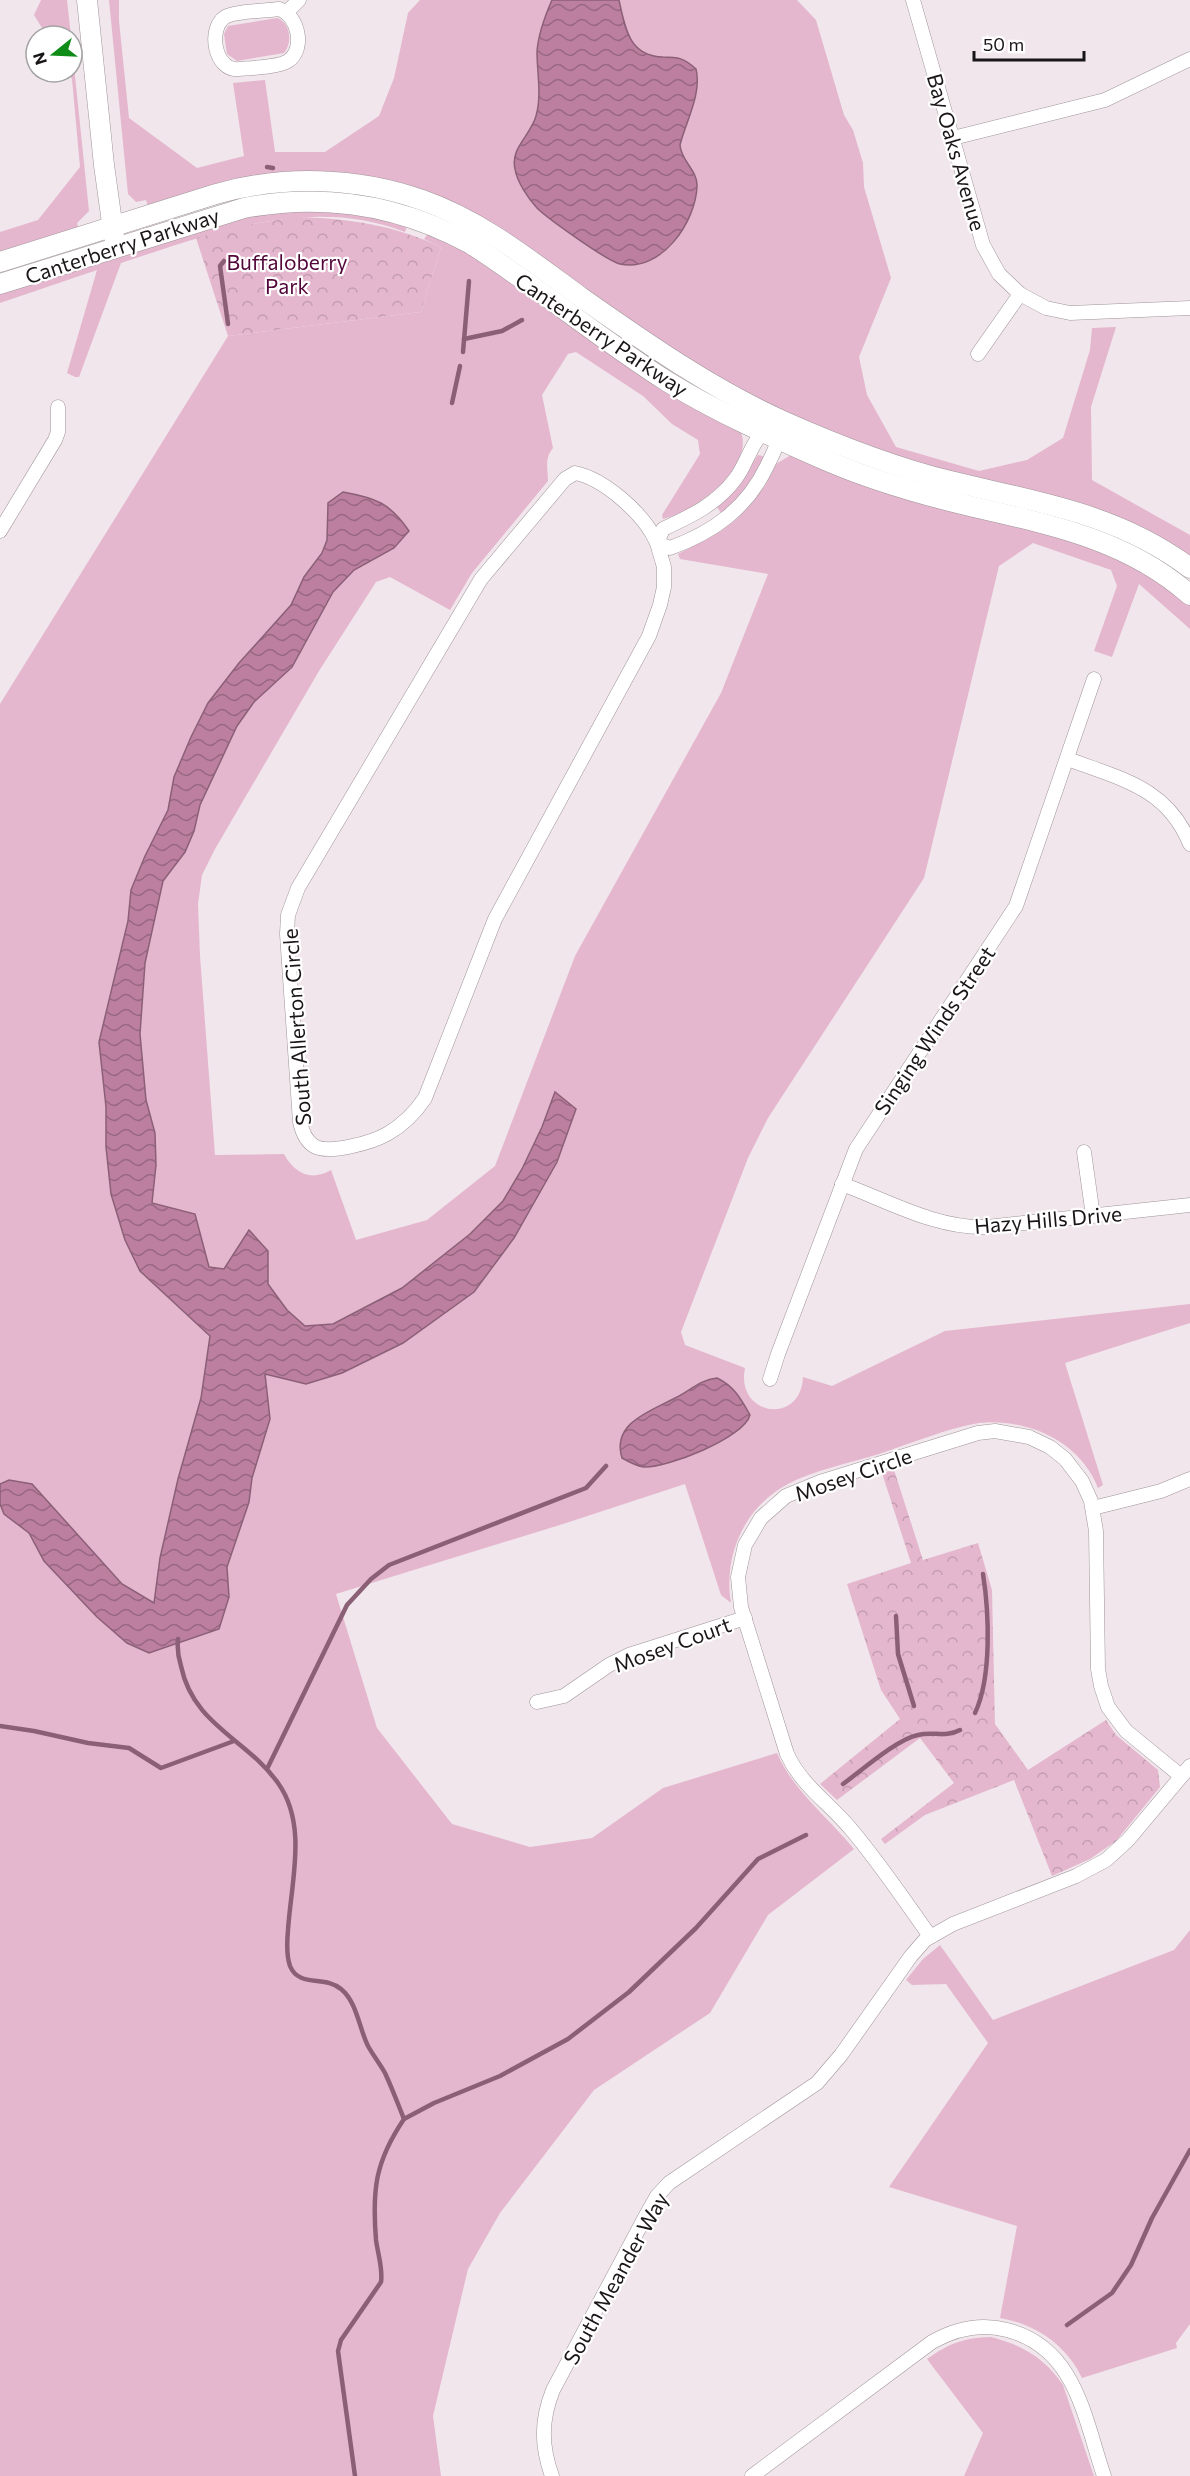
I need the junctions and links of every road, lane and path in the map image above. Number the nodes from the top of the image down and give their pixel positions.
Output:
1 (87, 0) edge
2 (298, 0) edge
3 (913, 0) edge
4 (287, 12) junction
5 (1190, 59) edge
6 (953, 138) junction
7 (114, 236) junction
8 (0, 262) edge
9 (0, 284) edge
10 (1020, 294) junction
11 (1190, 308) edge
12 (978, 354) dead end
13 (58, 407) dead end
14 (774, 431) junction
15 (0, 531) edge
16 (657, 543) junction
17 (1190, 568) edge
18 (1190, 595) edge
19 (1094, 679) dead end
20 (1068, 759) junction
21 (1190, 844) edge
22 (1084, 1152) dead end
23 (842, 1184) junction
24 (1190, 1205) edge
25 (1092, 1216) junction
26 (770, 1379) dead end
27 (1190, 1479) edge
28 (1093, 1508) junction
29 (745, 1618) junction
30 (537, 1702) dead end
31 (1186, 1771) edge
32 (930, 1936) junction
33 (552, 2476) edge
34 (752, 2476) edge
35 (1104, 2476) edge

1 - 7 street
2 - 4 street
3 - 6 street, Bay Oaks Avenue
4 - 4 street
5 - 6 street
6 - 10 street, Bay Oaks Avenue
7 - 8 street, Canterberry Parkway
7 - 9 street, Canterberry Parkway
7 - 14 street, Canterberry Parkway
10 - 11 street, Bay Oaks Avenue
10 - 12 street
13 - 15 street
14 - 16 street
14 - 16 street
14 - 17 street, Canterberry Parkway
14 - 18 street, Canterberry Parkway
16 - 16 street, South Allerton Circle
19 - 20 street, Singing Winds Street
20 - 21 street
20 - 23 street, Singing Winds Street
22 - 25 street
23 - 25 street, Hazy Hills Drive
23 - 26 street, Singing Winds Street
24 - 25 street, Hazy Hills Drive
27 - 28 street
28 - 29 street, Mosey Circle
28 - 31 street, Mosey Circle
29 - 30 street, Mosey Court
29 - 32 street, Mosey Circle
31 - 32 street, South Meander Way
32 - 33 street, South Meander Way
34 - 35 street

